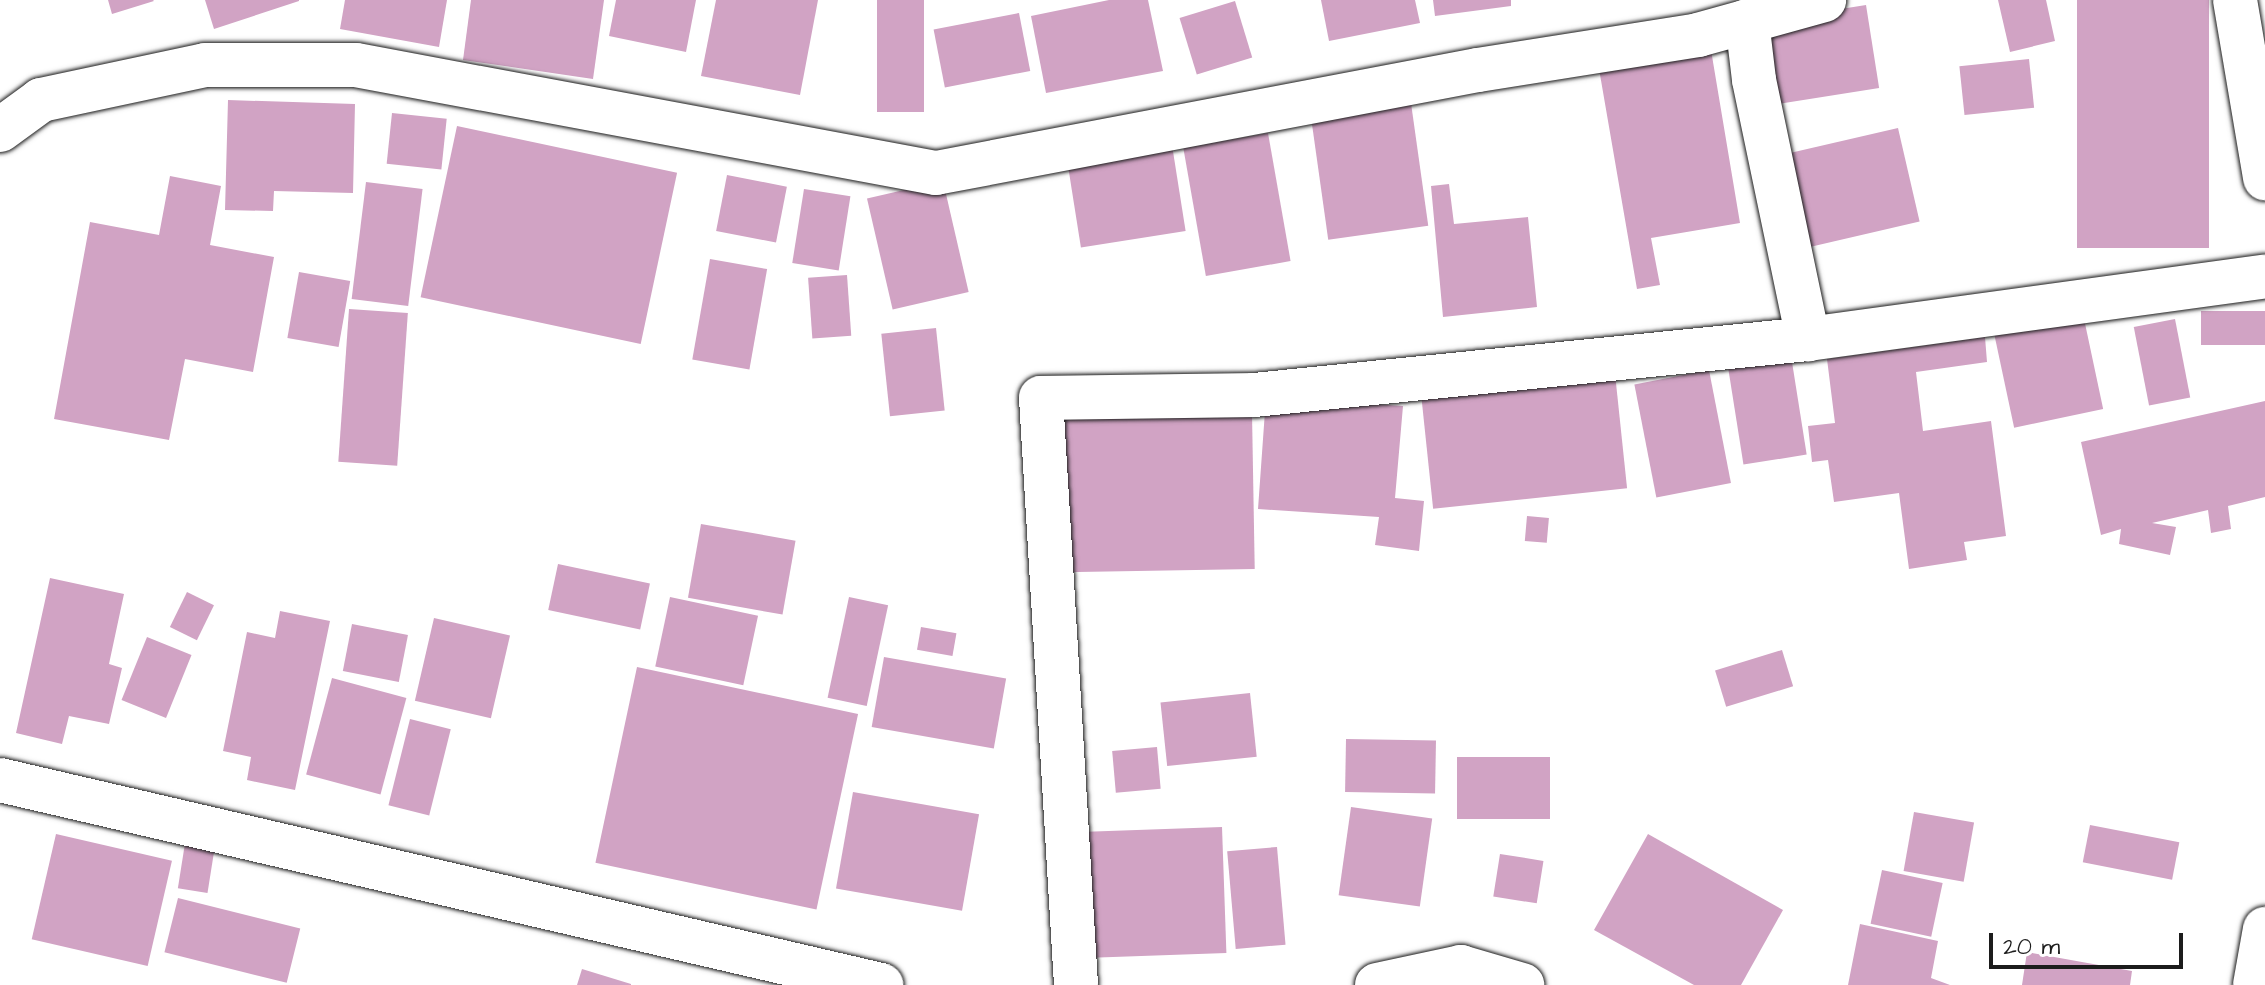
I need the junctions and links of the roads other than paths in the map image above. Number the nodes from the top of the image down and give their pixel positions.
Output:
1 (1824, 0) edge
2 (2235, 0) edge
3 (1694, 17) edge
4 (1747, 21) junction
5 (21, 99) edge
6 (0, 130) edge
7 (2265, 178) edge
8 (2265, 276) edge
9 (1808, 339) junction
10 (0, 780) edge
11 (2265, 929) edge
12 (881, 985) edge
13 (1076, 985) edge
14 (1377, 985) edge
15 (1522, 985) edge
16 (2255, 985) edge

1 - 4 street
2 - 7 street
3 - 4 street
3 - 5 street
4 - 9 street
5 - 6 street
8 - 9 street
9 - 13 street
10 - 12 street
11 - 16 street
14 - 15 street

